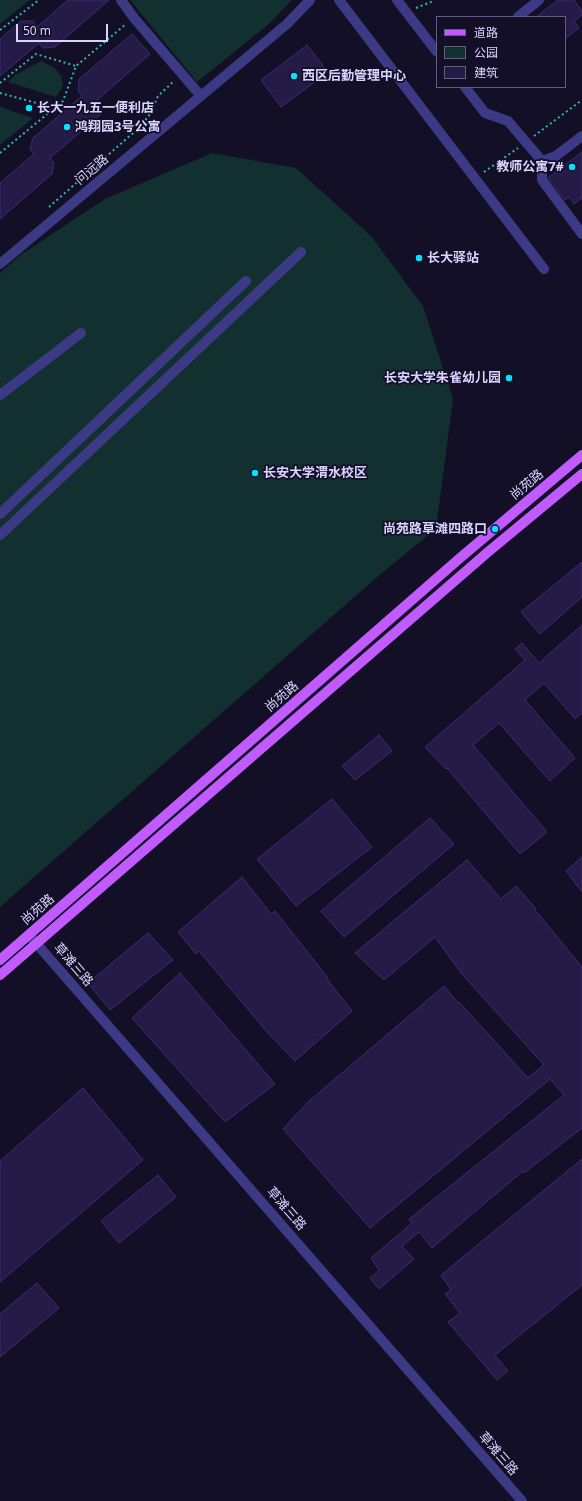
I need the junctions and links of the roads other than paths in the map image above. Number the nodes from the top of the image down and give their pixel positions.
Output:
1 (121, 0) edge
2 (310, 0) edge
3 (397, 0) edge
4 (539, 0) edge
5 (345, 2) edge
6 (519, 16) edge
7 (436, 51) edge
8 (466, 88) edge
9 (200, 96) junction
10 (582, 136) edge
11 (542, 161) junction
12 (582, 234) edge
13 (302, 252) dead end
14 (1, 261) edge
15 (544, 269) dead end
16 (246, 280) dead end
17 (81, 333) dead end
18 (0, 395) edge
19 (582, 455) edge
20 (582, 474) edge
21 (0, 514) edge
22 (0, 535) edge
23 (29, 935) junction
24 (37, 944) junction
25 (0, 960) edge
26 (0, 975) edge
27 (522, 1501) edge

1 - 9 street
2 - 9 street, 问远路
3 - 7 street
4 - 6 street
5 - 15 street
8 - 11 street
9 - 14 street, 问远路
10 - 11 street
11 - 12 street
13 - 22 street
16 - 21 street
17 - 18 street
19 - 23 main road, 尚苑路
20 - 24 main road, 尚苑路
23 - 24 street, 草滩三路
23 - 25 main road, 尚苑路
24 - 26 main road, 尚苑路
24 - 27 street, 草滩三路

